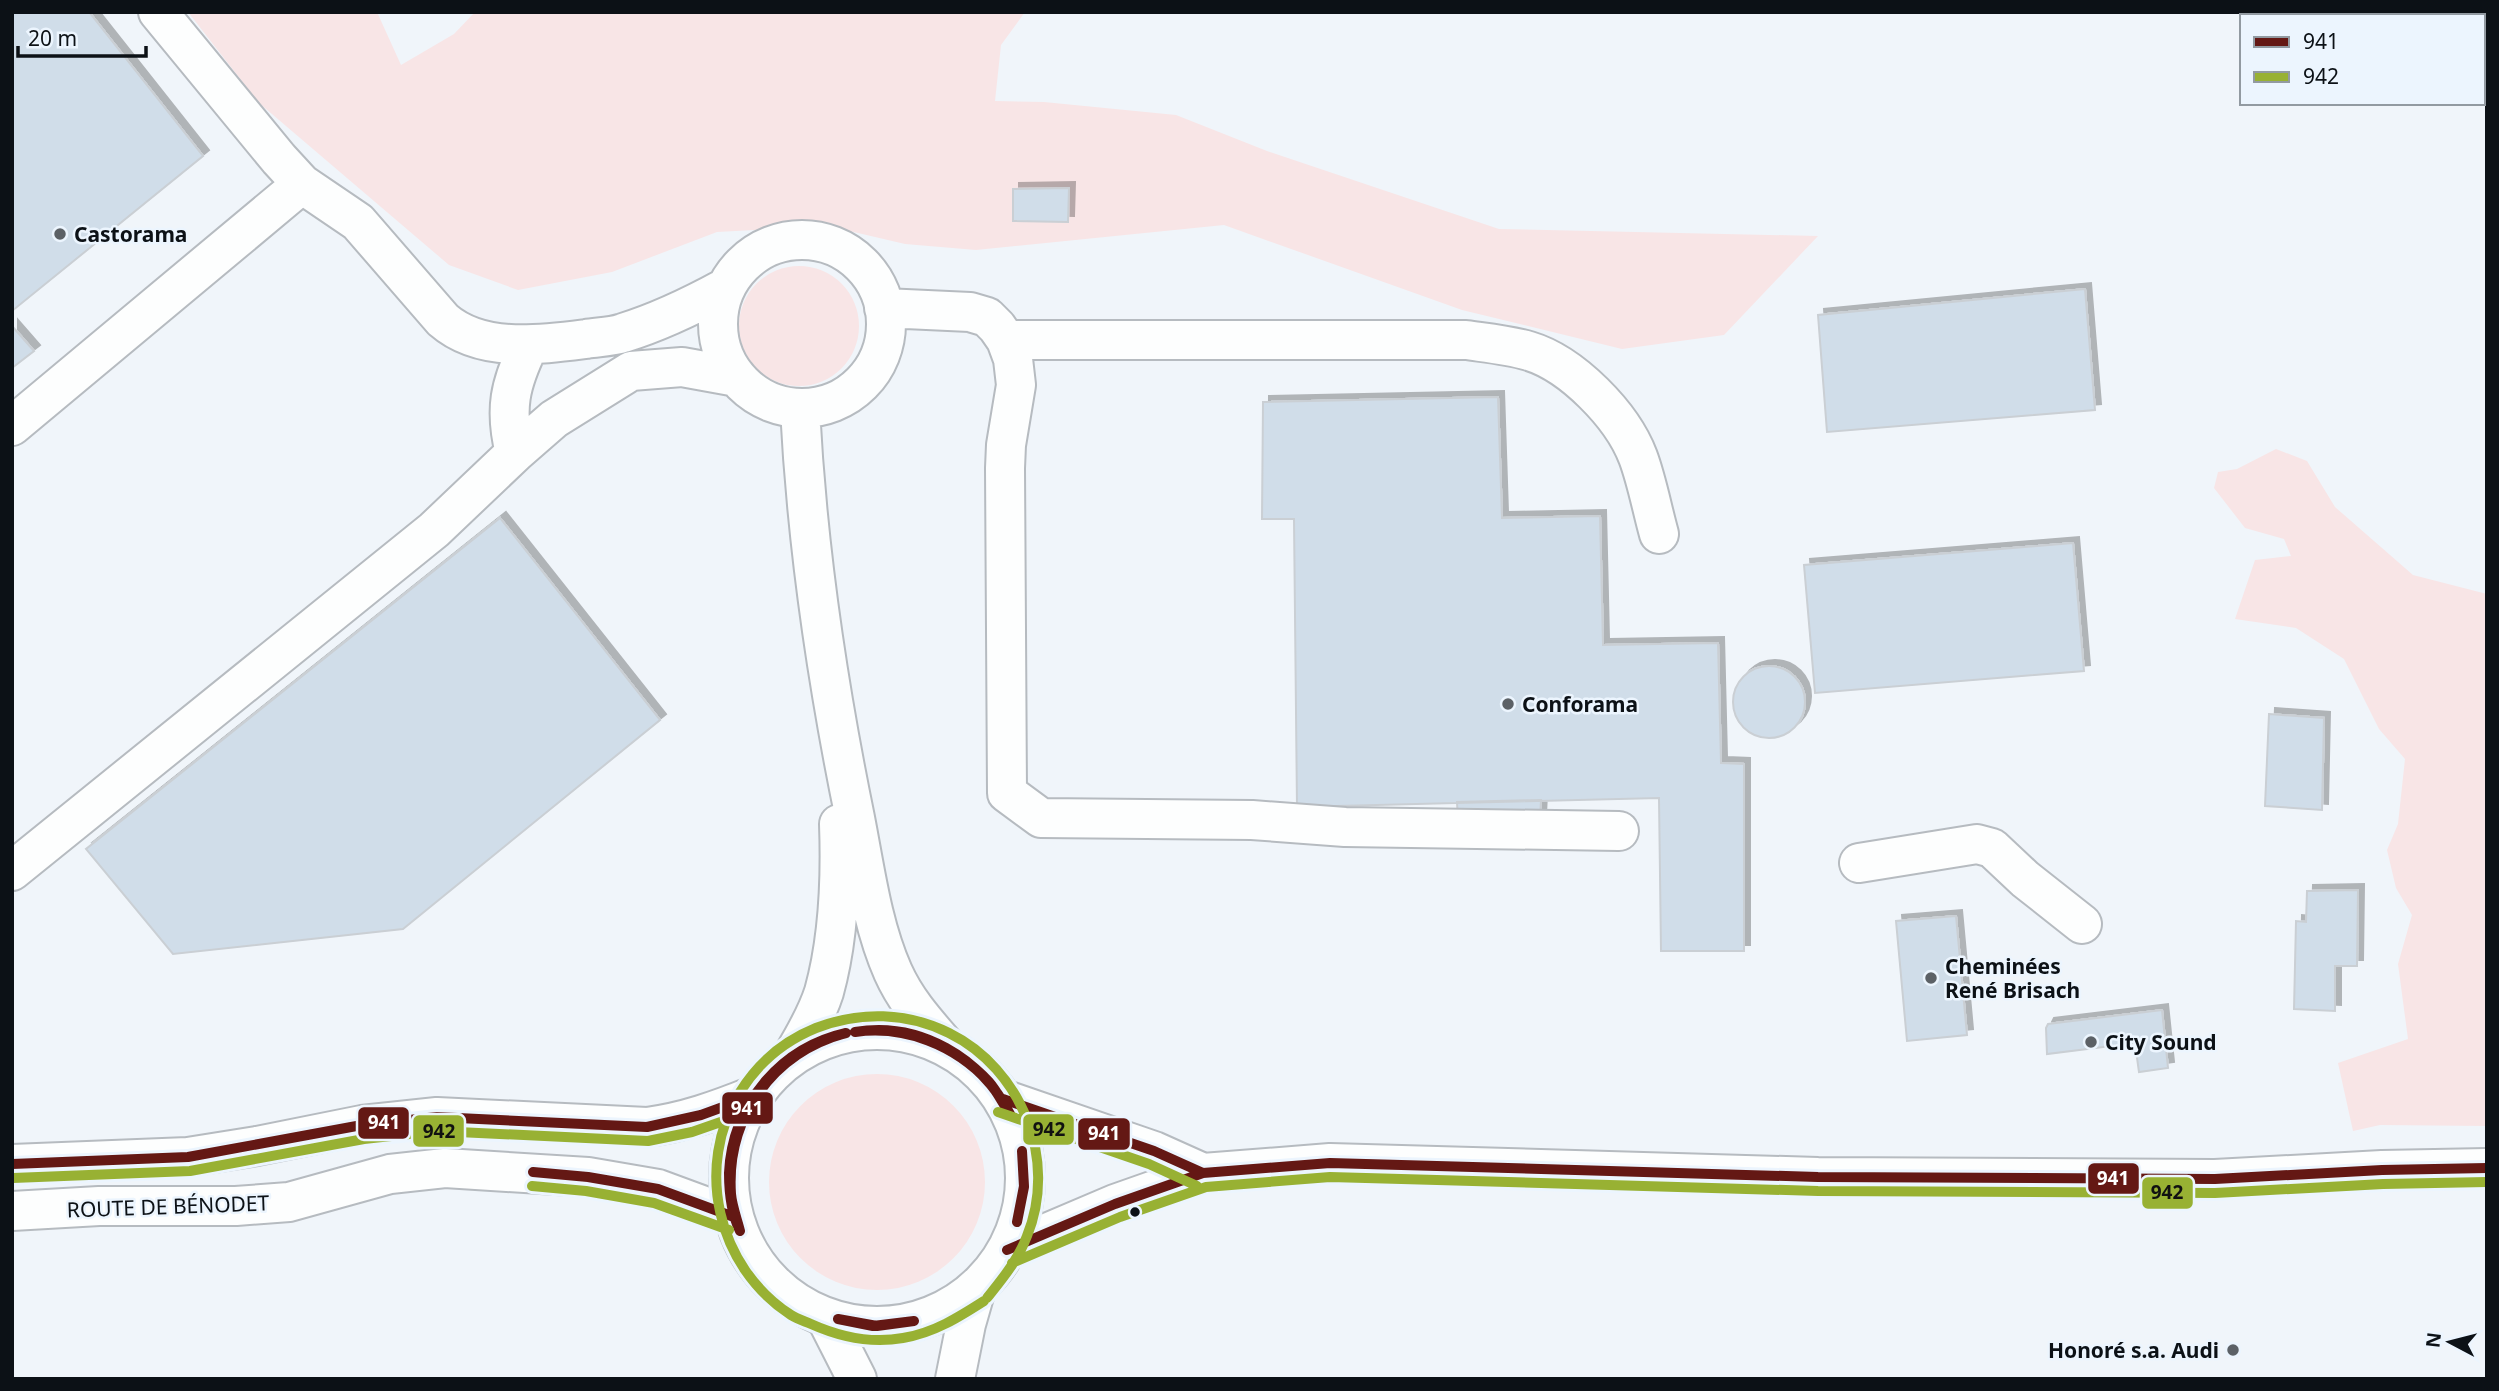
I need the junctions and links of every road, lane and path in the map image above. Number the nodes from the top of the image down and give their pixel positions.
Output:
1 (158, 12) edge
2 (302, 184) junction
3 (725, 288) junction
4 (884, 308) junction
5 (1006, 340) junction
6 (529, 345) junction
7 (737, 377) junction
8 (800, 408) junction
9 (12, 426) edge
10 (515, 453) junction
11 (1659, 534) dead end
12 (832, 707) junction
13 (1619, 831) dead end
14 (1859, 863) dead end
15 (12, 871) edge
16 (2082, 924) dead end
17 (945, 1045) junction
18 (793, 1055) junction
19 (753, 1096) junction
20 (1003, 1099) junction
21 (12, 1164) edge
22 (2487, 1168) edge
23 (1203, 1173) junction
24 (12, 1211) edge
25 (734, 1217) junction
26 (1007, 1250) junction
27 (976, 1289) junction
28 (826, 1318) junction
29 (857, 1379) edge
30 (955, 1379) edge

1 - 2 main road
2 - 6 main road
2 - 9 main road
3 - 4 main road
3 - 6 main road
3 - 7 main road
4 - 5 main road
4 - 8 main road
5 - 11 main road
5 - 13 main road
6 - 10 main road
7 - 8 main road
7 - 10 main road
8 - 12 main road
10 - 15 main road
12 - 17 main road
12 - 18 main road
14 - 16 main road
17 - 18 main road
17 - 20 main road
18 - 19 main road
19 - 21 main road
19 - 25 main road
20 - 23 main road
20 - 26 main road
22 - 23 main road
23 - 26 main road
24 - 25 main road, ROUTE DE BÉNODET
25 - 28 main road
26 - 27 main road
27 - 28 main road
27 - 30 main road
28 - 29 main road

